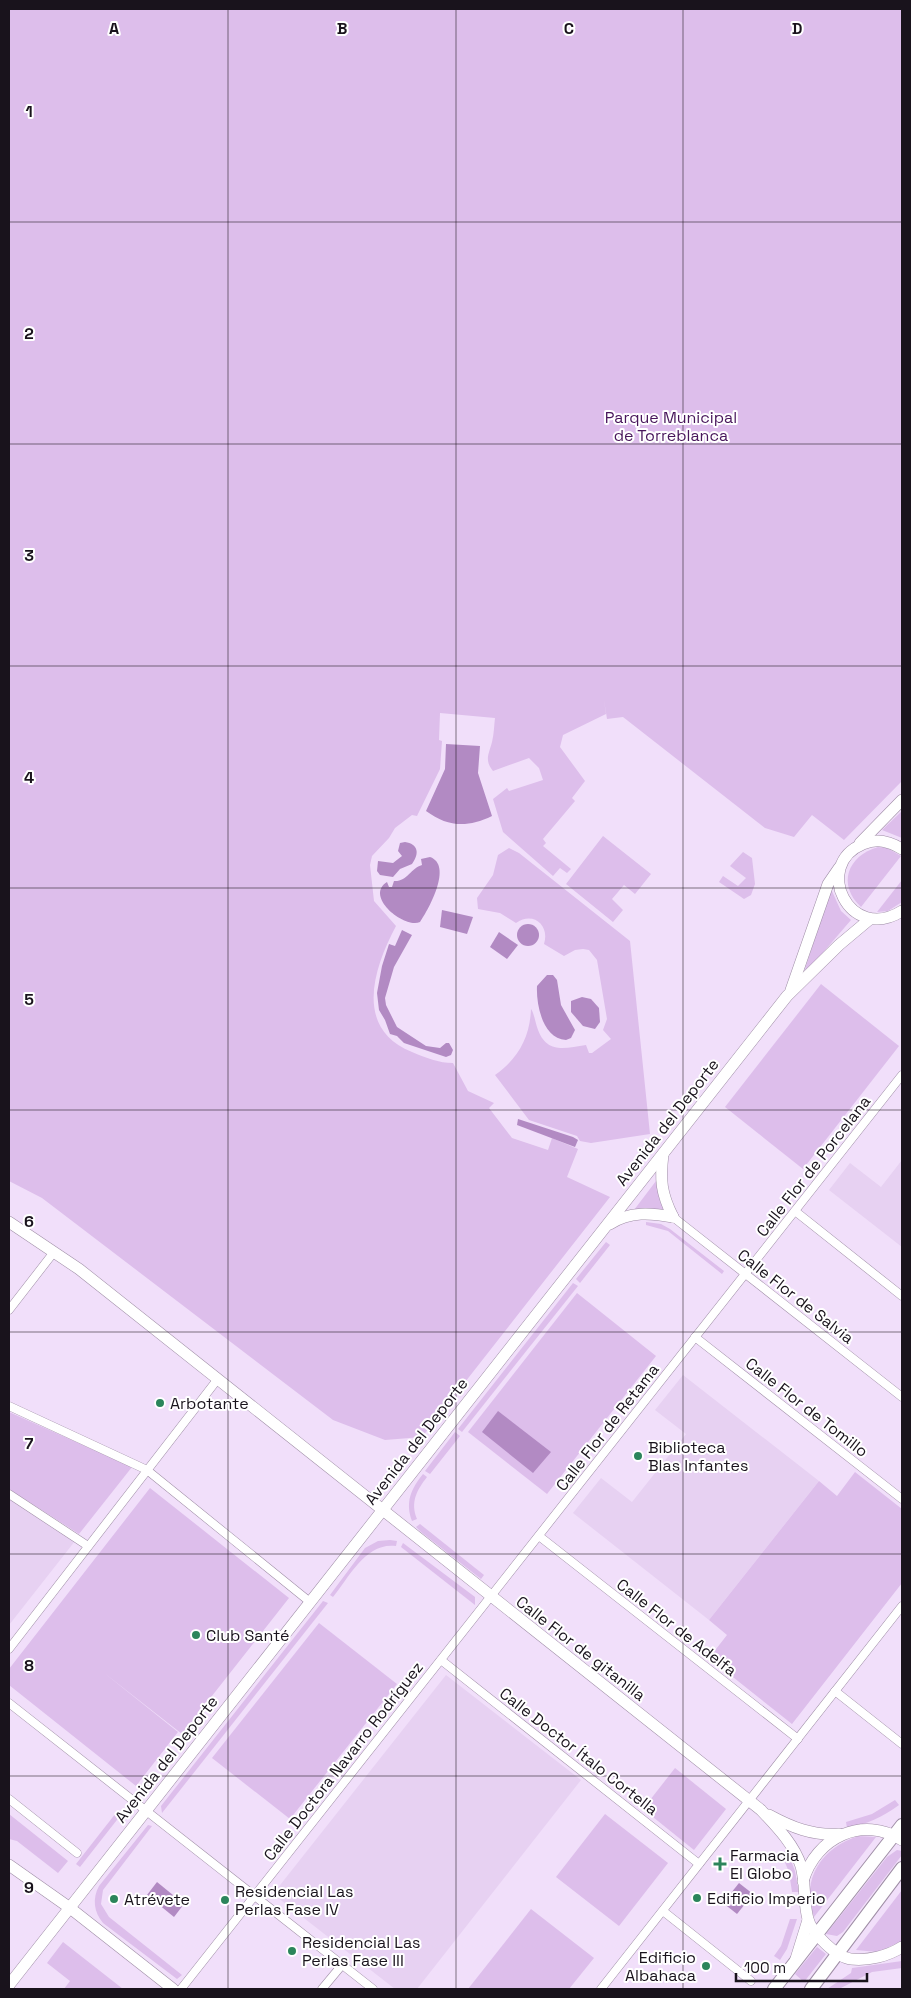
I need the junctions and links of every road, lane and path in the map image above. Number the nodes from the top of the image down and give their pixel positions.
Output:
1 (902, 800) edge
2 (857, 846) junction
3 (902, 849) edge
4 (842, 865) junction
5 (899, 915) edge
6 (870, 919) junction
7 (789, 994) junction
8 (902, 1075) edge
9 (663, 1153) junction
10 (795, 1211) junction
11 (673, 1217) junction
12 (9, 1222) edge
13 (603, 1229) junction
14 (54, 1252) junction
15 (745, 1274) junction
16 (902, 1296) edge
17 (9, 1310) edge
18 (696, 1337) junction
19 (217, 1380) junction
20 (902, 1397) edge
21 (9, 1406) edge
22 (147, 1470) junction
23 (9, 1494) edge
24 (902, 1498) edge
25 (382, 1511) junction
26 (538, 1536) junction
27 (88, 1546) junction
28 (490, 1597) junction
29 (310, 1602) junction
30 (902, 1606) edge
31 (9, 1649) edge
32 (440, 1660) junction
33 (835, 1691) junction
34 (9, 1703) edge
35 (798, 1739) junction
36 (902, 1744) edge
37 (9, 1799) edge
38 (749, 1801) junction
39 (761, 1810) junction
40 (146, 1811) junction
41 (902, 1820) edge
42 (850, 1833) junction
43 (896, 1833) edge
44 (77, 1853) dead end
45 (699, 1864) junction
46 (9, 1865) edge
47 (902, 1868) edge
48 (803, 1882) junction
49 (255, 1896) junction
50 (70, 1908) junction
51 (663, 1910) junction
52 (808, 1920) junction
53 (816, 1934) junction
54 (902, 1947) edge
55 (902, 1955) edge
56 (843, 1956) junction
57 (884, 1956) junction
58 (795, 1962) junction
59 (342, 1965) junction
60 (751, 1981) dead end
61 (9, 1985) edge
62 (173, 1989) edge
63 (181, 1989) edge
64 (322, 1989) edge
65 (373, 1989) edge
66 (601, 1989) edge
67 (774, 1989) edge
68 (810, 1989) edge

1 - 2 street
2 - 3 street
2 - 4 street, Avenida del Deporte
4 - 6 street
4 - 7 street, Avenida del Deporte
5 - 6 street
6 - 7 street, Avenida del Deporte
7 - 9 street, Avenida del Deporte
8 - 10 street, Calle Flor de Porcelana
9 - 11 street
9 - 13 street, Avenida del Deporte
10 - 15 street, Calle Flor de Porcelana
10 - 16 street
11 - 13 street
11 - 15 street, Calle Flor de Salvia
12 - 14 street, Calle Flor de gitanilla
13 - 25 street, Avenida del Deporte
14 - 17 street
14 - 19 street, Calle Flor de gitanilla
15 - 18 street, Calle Flor de Retama
15 - 20 street, Calle Flor de Salvia
18 - 24 street, Calle Flor de Tomillo
18 - 26 street, Calle Flor de Retama
19 - 22 street
19 - 25 street, Calle Flor de gitanilla
21 - 22 street
22 - 27 street
22 - 29 street
23 - 27 street
25 - 28 street, Calle Flor de gitanilla
25 - 29 street, Avenida del Deporte
26 - 28 street, Calle Flor de Retama
26 - 35 street, Calle Flor de Adelfa
27 - 31 street
28 - 32 street, Calle Doctora Navarro Rodríguez
28 - 38 street, Calle Flor de gitanilla
29 - 40 street, Avenida del Deporte
30 - 33 street
32 - 45 street, Calle Doctor Ítalo Cortella
32 - 49 street, Calle Doctora Navarro Rodríguez
33 - 35 street
33 - 36 street
34 - 40 street
35 - 38 street
37 - 44 street
38 - 39 street, Calle Flor de gitanilla
38 - 45 street
39 - 42 street
39 - 48 street
40 - 49 street
40 - 50 street, Avenida del Deporte
41 - 43 street
42 - 43 street
42 - 48 street
43 - 53 main road
45 - 51 street
46 - 50 street
47 - 56 main road
48 - 52 street
49 - 59 street
49 - 63 street, Calle Doctora Navarro Rodríguez
50 - 61 street, Avenida del Deporte
50 - 62 street
51 - 60 street
51 - 66 street
52 - 53 street
52 - 58 street
53 - 56 street
53 - 58 main road
54 - 57 street
55 - 57 street
56 - 57 street
56 - 68 main road
58 - 67 main road
59 - 64 street
59 - 65 street

